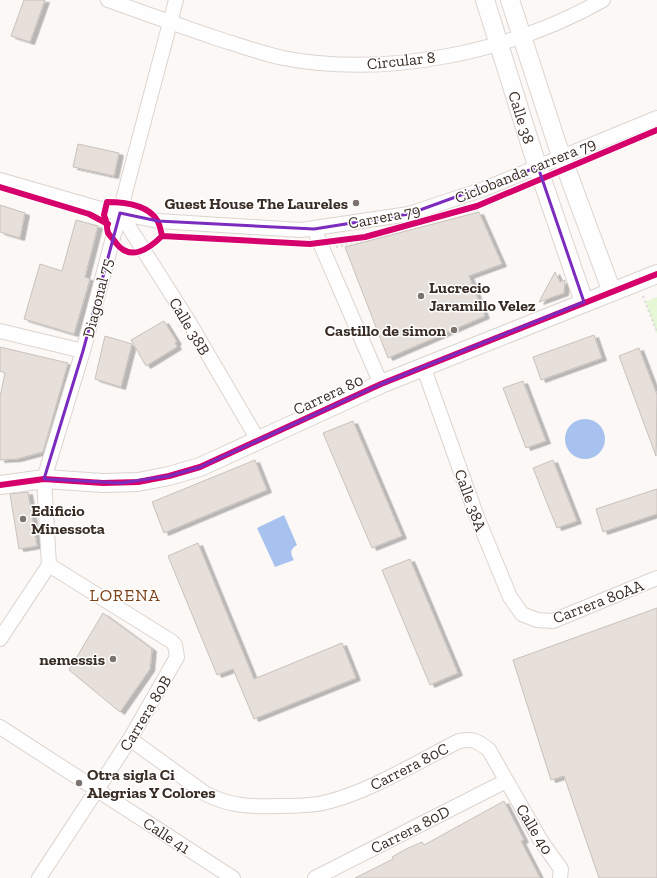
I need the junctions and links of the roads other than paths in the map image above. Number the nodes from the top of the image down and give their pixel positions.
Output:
1 (108, 0) edge
2 (176, 0) edge
3 (485, 0) edge
4 (510, 0) edge
5 (603, 0) edge
6 (170, 22) junction
7 (522, 37) junction
8 (498, 44) junction
9 (657, 118) edge
10 (563, 158) junction
11 (540, 173) junction
12 (0, 180) edge
13 (120, 213) junction
14 (314, 229) junction
15 (657, 274) edge
16 (612, 292) junction
17 (584, 302) junction
18 (0, 331) edge
19 (83, 351) junction
20 (423, 366) junction
21 (381, 384) junction
22 (258, 440) junction
23 (44, 478) junction
24 (0, 485) edge
25 (49, 565) junction
26 (657, 578) edge
27 (538, 620) joint
28 (0, 639) edge
29 (0, 727) edge
30 (130, 739) junction
31 (506, 781) junction
32 (98, 789) junction
33 (39, 878) edge
34 (233, 878) edge
35 (315, 878) edge
36 (560, 878) edge

1 - 6 street, Circular 8
2 - 6 street, Diagonal 75
3 - 8 street, Calle 38
4 - 7 street, Calle 38
5 - 7 street, Circular 8
6 - 8 street, Circular 8
6 - 13 street, Diagonal 75
7 - 8 street, Circular 8
7 - 10 street, Calle 38
8 - 11 street, Calle 38
9 - 10 street, Carrera 79
10 - 11 street, Carrera 79
10 - 16 street, Calle 38
11 - 14 street, Carrera 79
11 - 17 street, Calle 38
12 - 13 street, Carrera 79
13 - 14 street, Carrera 79
13 - 19 street, Diagonal 75
13 - 22 street, Calle 38B
14 - 21 street
15 - 16 street, Carrera 80
16 - 17 street, Carrera 80
17 - 20 street, Carrera 80
18 - 19 street
19 - 23 street, Diagonal 75
20 - 21 street, Carrera 80
20 - 27 street, Calle 38A
21 - 22 street, Carrera 80
22 - 23 street, Carrera 80
23 - 24 street, Carrera 80
23 - 25 street
25 - 28 street
25 - 30 street, Carrera 80B
26 - 27 street, Carrera 80AA
29 - 32 street, Calle 41
30 - 31 street, Carrera 80C
30 - 32 street, Carrera 80B
31 - 35 street, Carrera 80D
31 - 36 street, Calle 40
32 - 33 street, Carrera 80B
32 - 34 street, Calle 41

